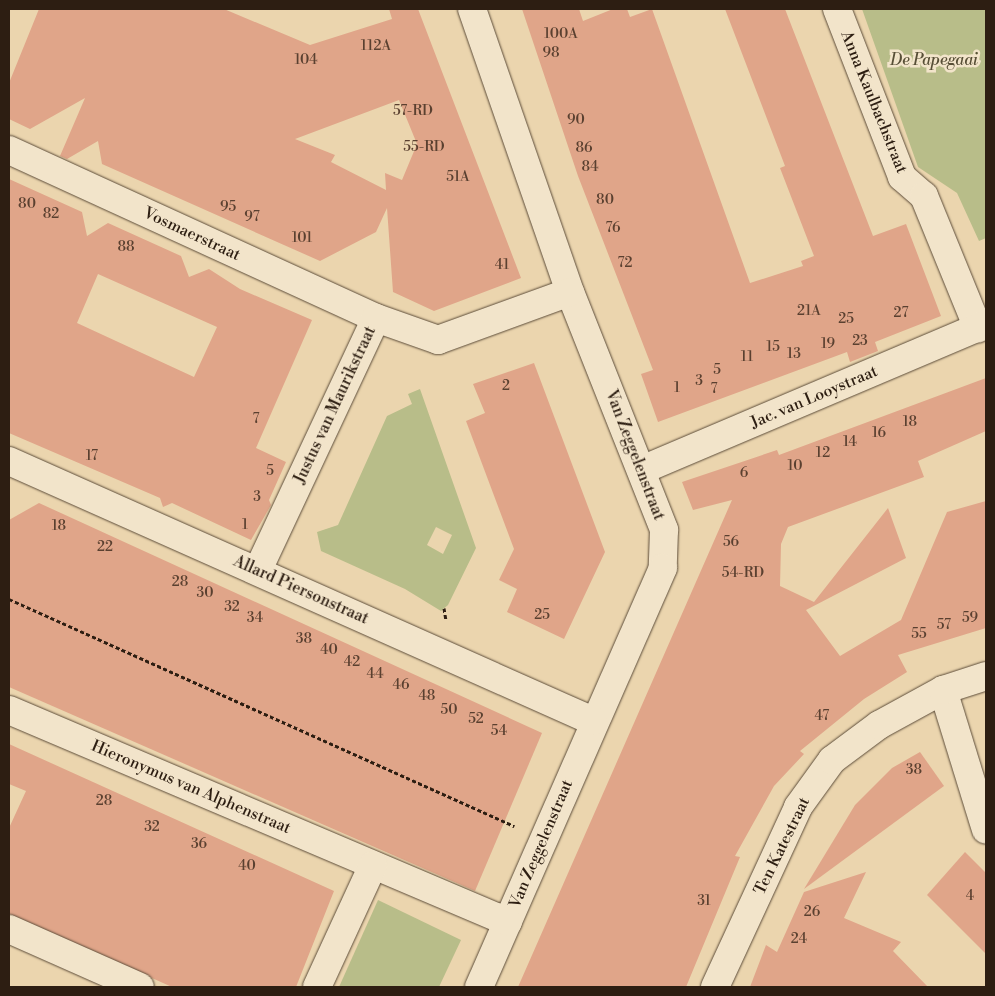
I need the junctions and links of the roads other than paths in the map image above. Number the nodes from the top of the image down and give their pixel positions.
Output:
1 (472, 9) edge
2 (837, 9) edge
3 (9, 150) edge
4 (570, 292) junction
5 (376, 318) junction
6 (982, 326) edge
7 (9, 461) edge
8 (642, 470) junction
9 (258, 570) junction
10 (986, 676) edge
11 (943, 690) junction
12 (9, 710) edge
13 (593, 721) junction
14 (986, 830) edge
15 (373, 865) junction
16 (508, 922) junction
17 (9, 929) edge
18 (140, 987) edge
19 (317, 987) edge
20 (479, 987) edge
21 (716, 987) edge

1 - 4 street, Van Zeggelenstraat
2 - 6 street, Anna Kaulbachstraat
3 - 5 street, Vosmaerstraat
4 - 5 street, Justus van Maurikstraat
4 - 8 street, Van Zeggelenstraat
5 - 9 street, Justus van Maurikstraat
6 - 8 street, Jac. van Looystraat
7 - 9 street, Allard Piersonstraat
8 - 13 street, Van Zeggelenstraat
9 - 13 street, Allard Piersonstraat
10 - 11 street, Ten Katestraat
11 - 14 street
11 - 21 street, Ten Katestraat
12 - 15 street, Hieronymus van Alphenstraat
13 - 16 street, Van Zeggelenstraat
15 - 16 street, Van Zeggelenstraat
15 - 19 street
16 - 20 street, Van Zeggelenstraat
17 - 18 street

